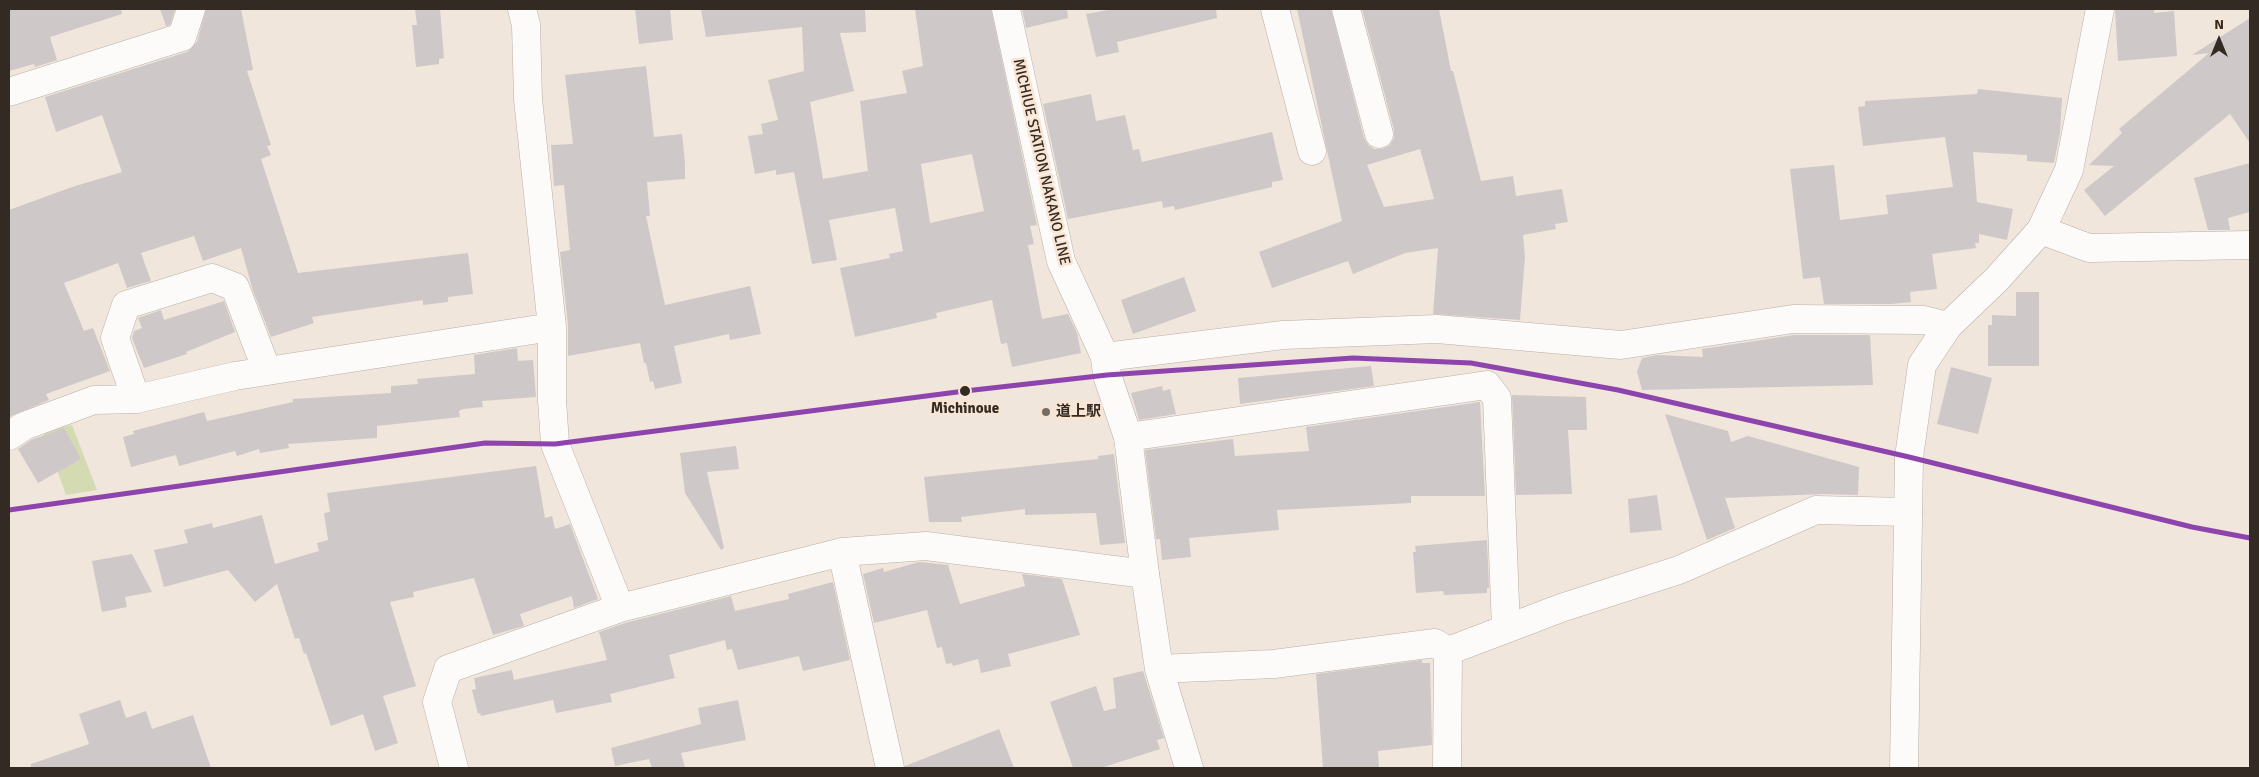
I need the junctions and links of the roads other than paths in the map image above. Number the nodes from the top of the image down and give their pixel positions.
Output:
1 (192, 9) edge
2 (522, 9) edge
3 (1006, 9) edge
4 (1275, 9) edge
5 (1346, 9) edge
6 (2100, 9) edge
7 (9, 92) edge
8 (1379, 134) dead end
9 (1312, 152) dead end
10 (2041, 230) junction
11 (2250, 245) edge
12 (1948, 326) junction
13 (552, 327) junction
14 (1104, 357) junction
15 (267, 371) junction
16 (136, 398) junction
17 (9, 436) edge
18 (1128, 437) junction
19 (1908, 512) junction
20 (842, 552) junction
21 (1145, 574) junction
22 (620, 608) junction
23 (1506, 629) junction
24 (1448, 651) junction
25 (1159, 670) junction
26 (454, 768) edge
27 (890, 768) edge
28 (1189, 768) edge
29 (1447, 768) edge
30 (1904, 768) edge

1 - 7 street
2 - 13 street
3 - 14 street, MICHIUE STATION NAKANO LINE
4 - 9 street
5 - 8 street
6 - 10 street
10 - 11 street
10 - 12 street
12 - 14 street
12 - 19 street
13 - 15 street
13 - 22 street
14 - 18 street, MICHIUE STATION NAKANO LINE
15 - 16 street
15 - 16 street
16 - 17 street
18 - 21 street, MICHIUE STATION NAKANO LINE
18 - 23 street
19 - 23 street
19 - 30 street
20 - 21 street
20 - 22 street
20 - 27 street
21 - 25 street, MICHIUE STATION NAKANO LINE
22 - 26 street
23 - 24 street
24 - 25 street
24 - 29 street
25 - 28 street, MICHIUE STATION NAKANO LINE

